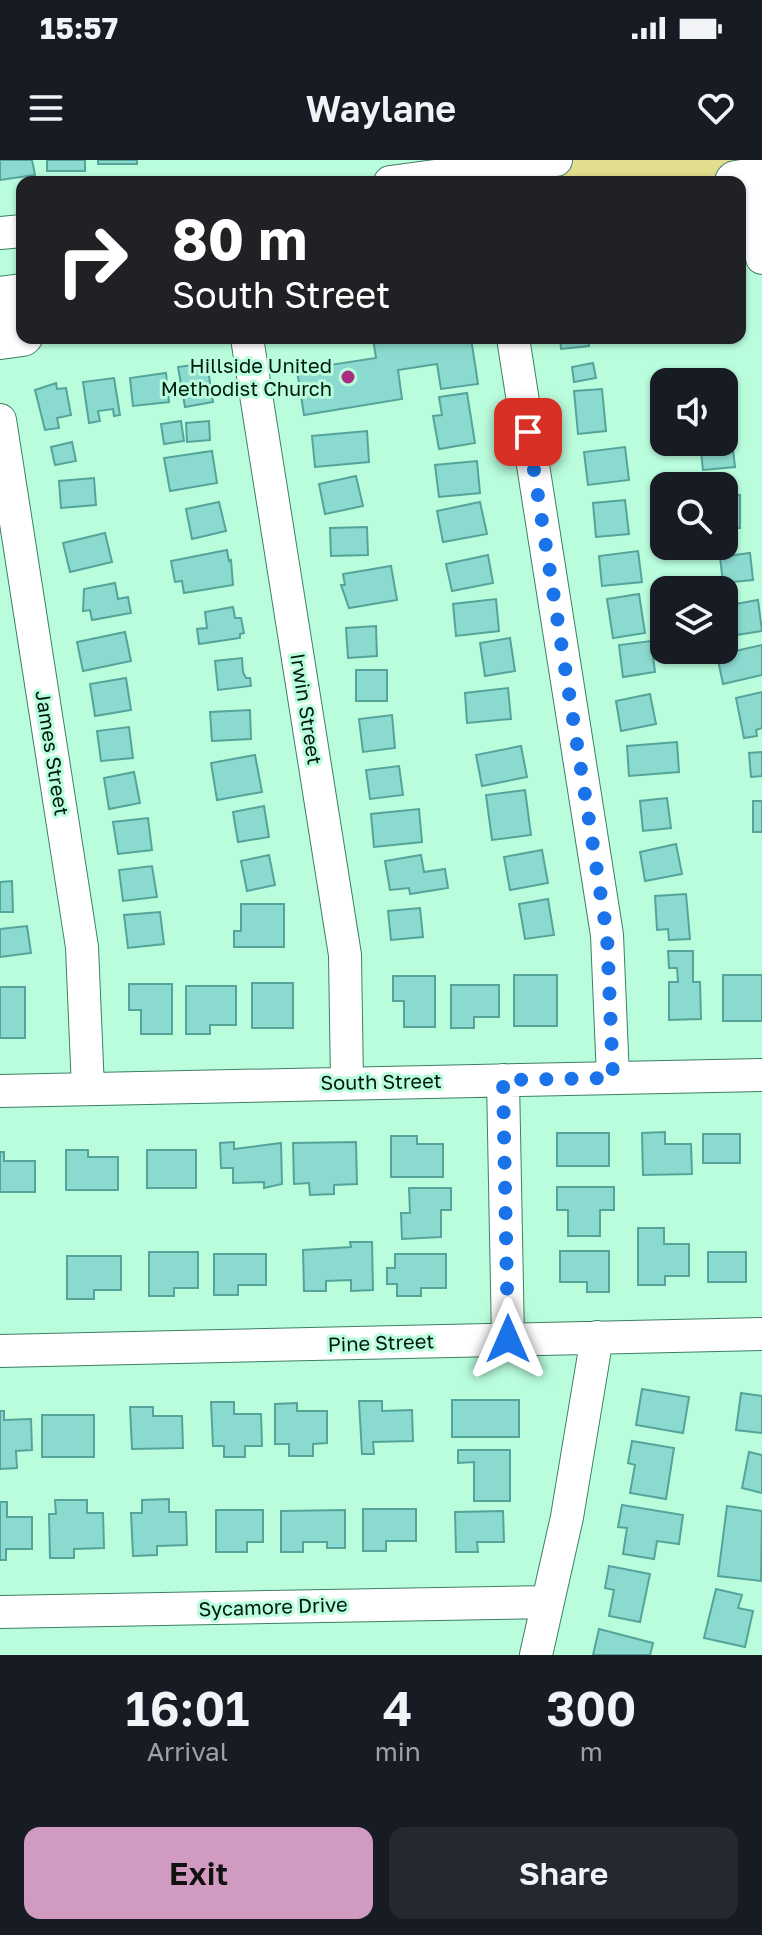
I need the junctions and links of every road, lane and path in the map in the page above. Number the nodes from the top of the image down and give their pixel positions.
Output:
1 (556, 160) edge
2 (490, 170) edge
3 (440, 176) edge
4 (248, 344) edge
5 (514, 344) edge
6 (0, 420) edge
7 (762, 1075) edge
8 (613, 1078) junction
9 (503, 1080) junction
10 (347, 1082) junction
11 (88, 1089) junction
12 (0, 1091) edge
13 (762, 1334) edge
14 (597, 1337) junction
15 (508, 1339) junction
16 (0, 1351) edge
17 (547, 1602) junction
18 (0, 1612) edge
19 (536, 1655) edge

1 - 2 street
2 - 3 street
4 - 10 street, Irwin Street
5 - 8 street
6 - 11 street, James Street
7 - 8 street, South Street
8 - 9 street, South Street
9 - 10 street, South Street
9 - 15 street
10 - 11 street, South Street
11 - 12 street, South Street
13 - 14 street, Pine Street
14 - 15 street, Pine Street
14 - 17 street
15 - 16 street, Pine Street
17 - 18 street, Sycamore Drive
17 - 19 street

